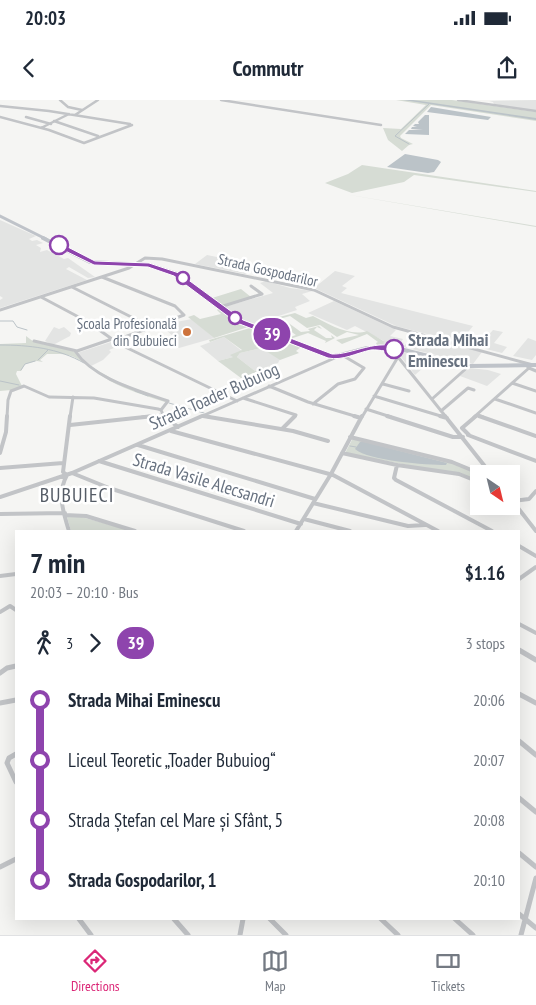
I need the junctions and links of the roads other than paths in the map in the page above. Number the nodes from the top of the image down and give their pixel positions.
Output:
1 (60, 100) edge
2 (98, 100) edge
3 (222, 100) edge
4 (458, 100) edge
5 (0, 106) edge
6 (82, 110) junction
7 (536, 111) edge
8 (69, 114) junction
9 (75, 115) junction
10 (0, 117) edge
11 (26, 118) dead end
12 (54, 121) junction
13 (51, 124) junction
14 (381, 125) dead end
15 (40, 128) junction
16 (98, 136) junction
17 (0, 216) edge
18 (135, 265) junction
19 (102, 277) junction
20 (251, 286) dead end
21 (72, 287) junction
22 (41, 297) junction
23 (220, 307) junction
24 (0, 310) edge
25 (150, 326) junction
26 (112, 340) junction
27 (34, 341) dead end
28 (396, 349) junction
29 (75, 351) junction
30 (340, 356) junction
31 (398, 357) junction
32 (535, 365) edge
33 (469, 366) junction
34 (527, 367) junction
35 (536, 371) edge
36 (512, 383) junction
37 (383, 384) junction
38 (269, 386) junction
39 (474, 390) dead end
40 (409, 391) dead end
41 (536, 391) edge
42 (374, 396) junction
43 (73, 397) junction
44 (243, 398) junction
45 (495, 398) junction
46 (432, 399) junction
47 (237, 401) junction
48 (313, 404) junction
49 (366, 409) junction
50 (441, 411) junction
51 (162, 413) junction
52 (536, 413) edge
53 (477, 415) junction
54 (204, 416) junction
55 (361, 418) junction
56 (447, 418) junction
57 (70, 424) junction
58 (178, 427) junction
59 (282, 429) junction
60 (170, 431) junction
61 (469, 435) junction
62 (462, 436) junction
63 (536, 436) edge
64 (350, 437) junction
65 (328, 441) dead end
66 (138, 445) junction
67 (0, 453) edge
68 (342, 453) junction
69 (99, 461) junction
70 (536, 461) edge
71 (63, 463) junction
72 (397, 465) junction
73 (484, 465) edge
74 (0, 468) edge
75 (470, 469) edge
76 (72, 473) junction
77 (331, 474) junction
78 (67, 475) junction
79 (470, 478) edge
80 (536, 491) edge
81 (0, 498) edge
82 (520, 500) edge
83 (314, 501) junction
84 (520, 509) edge
85 (0, 514) edge
86 (65, 514) junction
87 (302, 522) junction
88 (425, 525) junction
89 (534, 525) edge
90 (69, 530) edge
91 (132, 530) edge
92 (241, 530) edge
93 (297, 530) edge
94 (345, 530) edge
95 (436, 530) edge
96 (490, 530) edge
97 (536, 530) edge
98 (520, 547) edge
99 (536, 556) edge
100 (536, 567) edge
101 (15, 574) edge
102 (0, 576) edge
103 (520, 577) edge
104 (15, 609) edge
105 (0, 612) edge
106 (520, 625) edge
107 (536, 633) edge
108 (520, 651) edge
109 (536, 660) edge
110 (15, 666) edge
111 (0, 673) edge
112 (520, 695) edge
113 (15, 700) edge
114 (0, 703) edge
115 (536, 703) edge
116 (520, 742) edge
117 (15, 755) edge
118 (536, 755) edge
119 (15, 780) edge
120 (520, 799) edge
121 (536, 812) edge
122 (520, 854) edge
123 (15, 860) edge
124 (0, 867) edge
125 (536, 867) edge
126 (536, 878) edge
127 (520, 915) edge
128 (525, 919) junction
129 (80, 920) edge
130 (175, 920) edge
131 (242, 920) edge
132 (271, 920) edge
133 (382, 920) edge
134 (456, 920) edge
135 (536, 928) edge
136 (91, 935) edge
137 (188, 935) edge
138 (240, 935) edge
139 (286, 935) edge
140 (398, 935) edge
141 (473, 935) edge
142 (521, 935) edge

1 - 6 street
2 - 6 street
3 - 14 street
4 - 7 street
5 - 8 street
6 - 9 street
8 - 9 street
8 - 12 street
9 - 16 street
10 - 15 street
11 - 13 street
12 - 13 street
12 - 16 street
13 - 15 street
15 - 16 street
17 - 18 street, Strada Gospodarilor
18 - 19 street
18 - 23 street
18 - 32 street, Strada Gospodarilor
19 - 21 street
19 - 25 street
20 - 23 street
21 - 22 street
21 - 25 street
22 - 24 street
22 - 26 street
23 - 30 street
25 - 26 street
26 - 29 street
26 - 47 street
27 - 29 street
28 - 30 street, Strada Toader Bubuiog
28 - 31 street
28 - 33 street, Strada Toader Bubuiog
29 - 51 street
30 - 38 street, Strada Toader Bubuiog
30 - 48 street
31 - 37 street
31 - 46 street
32 - 34 street, Strada Toader Bubuiog
33 - 34 street, Strada Toader Bubuiog
33 - 46 street
34 - 35 street
34 - 36 street
36 - 41 street
36 - 45 street
37 - 40 street
37 - 42 street
38 - 44 street, Strada Toader Bubuiog
38 - 48 street
39 - 50 street
42 - 49 street
42 - 56 street
43 - 51 street
43 - 57 street
43 - 67 street
44 - 47 street, Strada Toader Bubuiog
44 - 59 street
45 - 52 street
45 - 53 street
46 - 50 street
47 - 54 street, Strada Toader Bubuiog
48 - 55 street
49 - 55 street
49 - 62 street
50 - 56 street
51 - 57 street
51 - 58 street
53 - 61 street
53 - 63 street
54 - 58 street, Strada Toader Bubuiog
54 - 59 street
55 - 64 street
56 - 62 street
57 - 71 street
58 - 60 street, Strada Toader Bubuiog
59 - 65 street
60 - 66 street, Strada Toader Bubuiog
60 - 77 street
61 - 62 street
61 - 70 street
62 - 73 street
64 - 68 street
64 - 75 street
66 - 69 street, Strada Toader Bubuiog
66 - 83 street
68 - 72 street
68 - 77 street
69 - 76 street, Strada Toader Bubuiog
69 - 87 street, Strada Vasile Alecsandri
71 - 74 street
71 - 78 street
72 - 79 street
72 - 96 street
76 - 78 street, Strada Toader Bubuiog
76 - 92 street
77 - 83 street
77 - 88 street
78 - 81 street, Strada Toader Bubuiog
78 - 86 street
80 - 82 street
83 - 87 street
83 - 88 street
84 - 89 street
85 - 86 street
86 - 90 street
86 - 91 street
87 - 93 street
87 - 94 street, Strada Vasile Alecsandri
88 - 95 street
89 - 97 street
98 - 99 street
100 - 103 street
101 - 102 street
104 - 105 street
106 - 107 street
108 - 109 street
110 - 111 street
112 - 115 street
113 - 114 street
116 - 118 street
117 - 119 street
120 - 121 street
122 - 125 street
123 - 124 street
126 - 128 street
127 - 128 street
128 - 135 street
128 - 142 street
129 - 136 street
130 - 137 street
131 - 138 street
132 - 139 street
133 - 140 street
134 - 141 street

